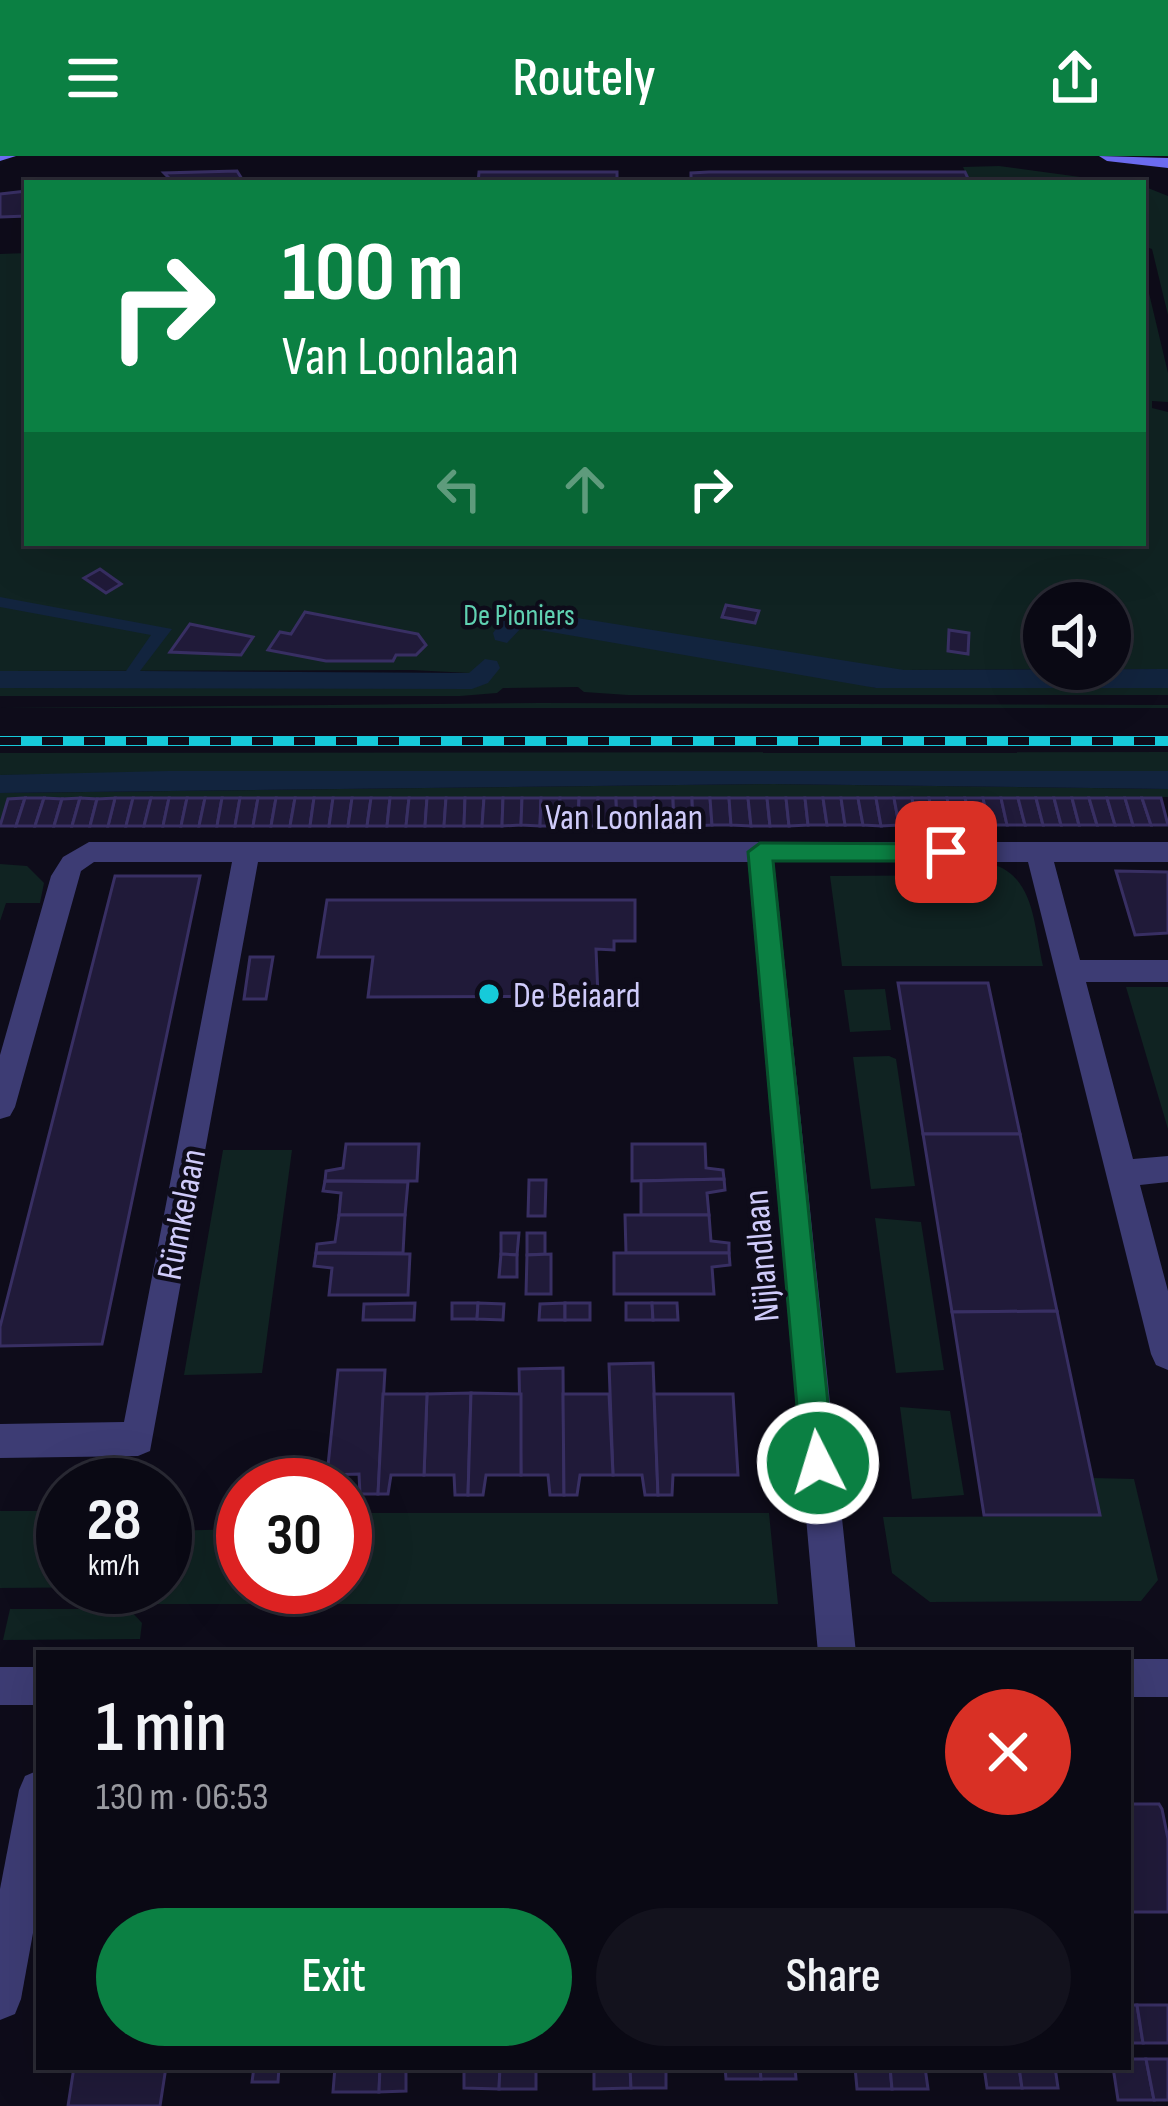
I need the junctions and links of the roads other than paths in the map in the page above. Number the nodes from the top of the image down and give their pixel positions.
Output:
1 (1107, 156) edge
2 (1168, 164) edge
3 (248, 852) junction
4 (760, 852) junction
5 (1168, 852) edge
6 (1039, 853) junction
7 (1168, 970) edge
8 (1070, 971) junction
9 (0, 1107) edge
10 (1168, 1169) edge
11 (1121, 1173) junction
12 (1168, 1354) edge
13 (0, 1441) edge
14 (837, 1650) edge
15 (1131, 1678) edge
16 (1168, 1678) edge
17 (0, 1686) edge
18 (36, 1686) edge
19 (36, 1806) edge
20 (0, 1999) edge

1 - 2 street
3 - 4 street, Van Loonlaan
3 - 9 street, Van Loonlaan
3 - 13 street, Rümkelaan
4 - 6 street, Van Loonlaan
4 - 14 street, Nijlandlaan
5 - 6 street, Van Loonlaan
6 - 8 street
7 - 8 street
8 - 11 street
10 - 11 street
11 - 12 street
15 - 16 street
17 - 18 street
19 - 20 street

